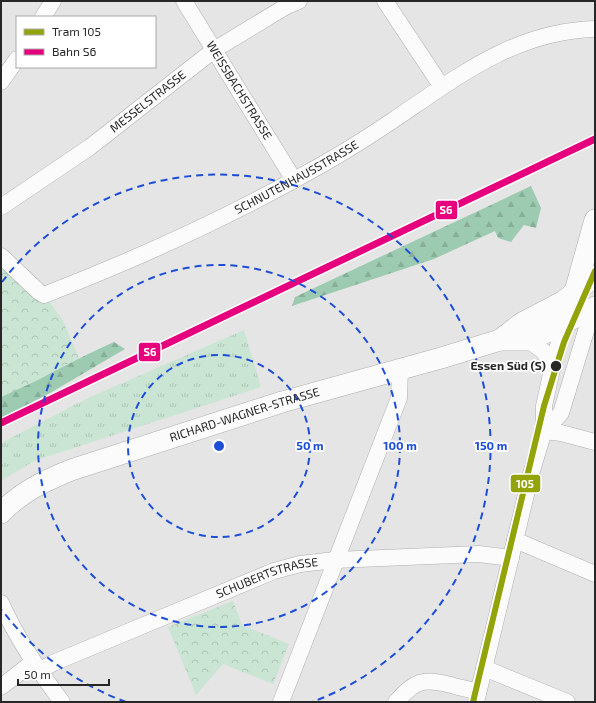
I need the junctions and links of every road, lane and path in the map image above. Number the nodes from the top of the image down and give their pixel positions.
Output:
1 (53, 1) edge
2 (184, 1) edge
3 (299, 1) edge
4 (385, 1) edge
5 (44, 16) edge
6 (595, 29) edge
7 (214, 50) junction
8 (16, 61) edge
9 (1, 82) edge
10 (442, 87) junction
11 (294, 180) junction
12 (1, 207) edge
13 (595, 220) edge
14 (1, 256) edge
15 (595, 276) edge
16 (574, 294) junction
17 (594, 306) edge
18 (564, 324) junction
19 (500, 340) junction
20 (528, 340) junction
21 (553, 365) junction
22 (400, 369) junction
23 (544, 431) junction
24 (595, 442) edge
25 (4, 506) edge
26 (515, 540) junction
27 (511, 558) junction
28 (336, 560) junction
29 (595, 574) edge
30 (1, 602) edge
31 (36, 667) junction
32 (484, 668) junction
33 (1, 687) edge
34 (477, 697) edge
35 (62, 702) edge
36 (281, 702) edge
37 (396, 702) edge
38 (567, 702) edge

1 - 5 street
2 - 7 street, WEISSBACHSTRASSE
3 - 7 street, MESSELSTRASSE
4 - 10 street
6 - 10 street, SCHNUTENHAUSSTRASSE
7 - 11 street, WEISSBACHSTRASSE
7 - 12 street, MESSELSTRASSE
8 - 9 street
10 - 11 street, SCHNUTENHAUSSTRASSE
11 - 14 street, SCHNUTENHAUSSTRASSE
13 - 16 main road
15 - 16 main road, RICHARD-WAGNER-STRASSE
16 - 18 main road
16 - 19 main road, RICHARD-WAGNER-STRASSE
17 - 18 main road, RICHARD-WAGNER-STRASSE
17 - 23 street
18 - 20 main road, RICHARD-WAGNER-STRASSE
18 - 21 street
19 - 20 main road, RICHARD-WAGNER-STRASSE
19 - 22 main road, RICHARD-WAGNER-STRASSE
20 - 21 street
21 - 23 street
22 - 25 main road, RICHARD-WAGNER-STRASSE
22 - 28 street
23 - 24 street
23 - 26 street
26 - 27 street
26 - 29 street
27 - 28 street, SCHUBERTSTRASSE
27 - 32 street
28 - 31 street, SCHUBERTSTRASSE
28 - 36 street
30 - 31 street
31 - 33 street, SCHUBERTSTRASSE
31 - 35 street
32 - 34 street
32 - 38 street
34 - 37 street

